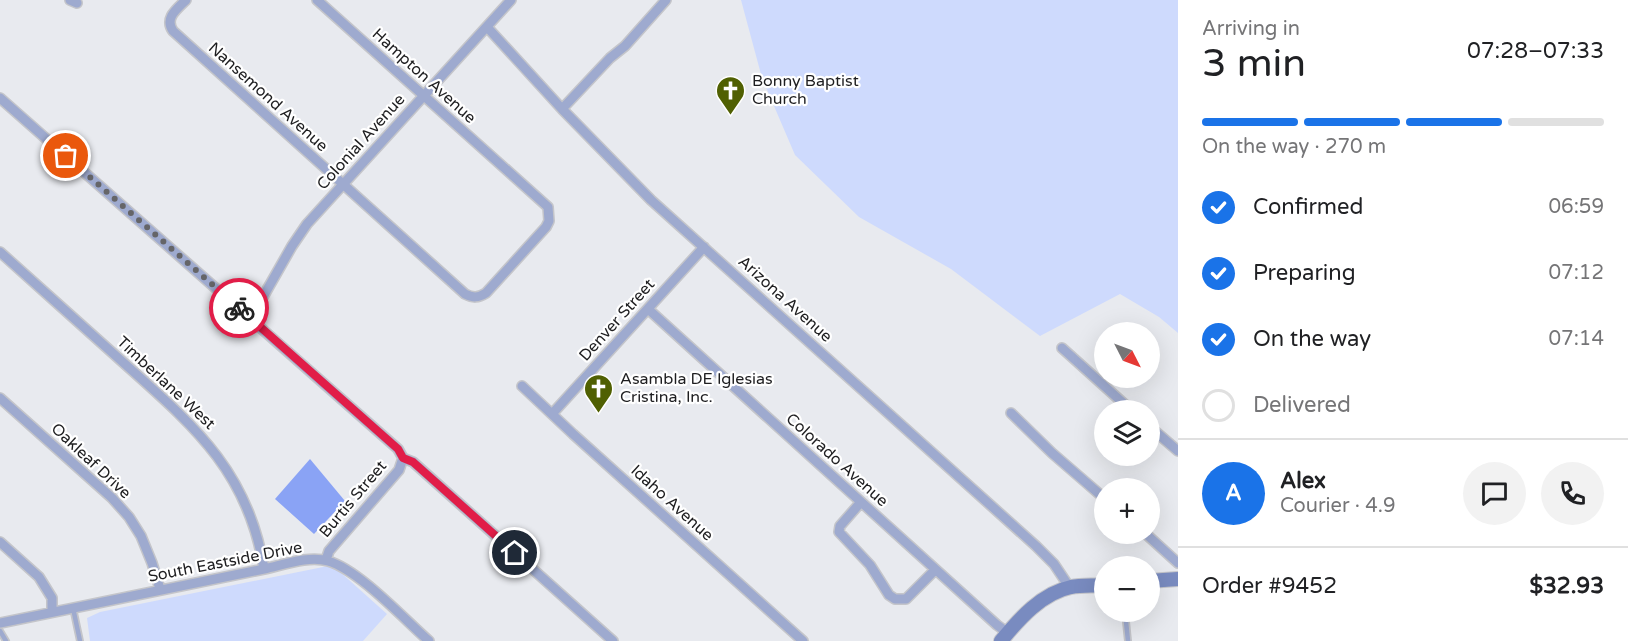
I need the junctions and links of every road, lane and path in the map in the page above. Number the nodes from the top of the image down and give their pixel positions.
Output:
1 (186, 0) edge
2 (317, 0) edge
3 (666, 0) edge
4 (508, 1) edge
5 (486, 27) junction
6 (423, 96) junction
7 (0, 98) edge
8 (562, 109) junction
9 (343, 186) junction
10 (704, 247) junction
11 (0, 252) edge
12 (458, 288) joint
13 (648, 309) junction
14 (251, 318) junction
15 (1062, 348) dead end
16 (522, 386) dead end
17 (0, 398) edge
18 (1120, 400) edge
19 (1011, 413) dead end
20 (552, 414) junction
21 (1160, 435) edge
22 (1178, 451) edge
23 (403, 458) junction
24 (1094, 489) edge
25 (861, 502) junction
26 (0, 542) edge
27 (1157, 544) edge
28 (326, 560) junction
29 (1178, 563) edge
30 (264, 568) junction
31 (935, 570) junction
32 (1178, 579) edge
33 (1160, 580) edge
34 (1094, 586) edge
35 (1070, 588) junction
36 (160, 589) junction
37 (72, 608) junction
38 (52, 612) junction
39 (1126, 622) edge
40 (0, 623) edge
41 (0, 631) edge
42 (1004, 637) edge
43 (6, 641) edge
44 (80, 641) edge
45 (429, 641) edge
46 (613, 641) edge
47 (803, 641) edge
48 (1128, 641) edge

1 - 9 street, Nansemond Avenue
2 - 6 street, Hampton Avenue
3 - 8 street
4 - 5 street, Colonial Avenue
5 - 6 street, Colonial Avenue
5 - 8 street, Arizona Avenue
6 - 9 street, Colonial Avenue
6 - 12 street, Hampton Avenue
7 - 14 street
8 - 10 street, Arizona Avenue
9 - 12 street, Nansemond Avenue
9 - 14 street, Colonial Avenue
10 - 13 street, Denver Street
10 - 35 street, Arizona Avenue
11 - 30 street, Timberlane West
13 - 20 street, Denver Street
13 - 25 street, Colorado Avenue
14 - 23 street
15 - 18 street
16 - 20 street, Idaho Avenue
17 - 36 street, Oakleaf Drive
19 - 24 street
20 - 47 street, Idaho Avenue
21 - 22 street
23 - 28 street, Burtis Street
23 - 46 street
25 - 31 street, Colorado Avenue
25 - 31 street
26 - 38 street
27 - 29 street
28 - 30 street, South Eastside Drive
28 - 45 street, South Eastside Drive
30 - 36 street, South Eastside Drive
31 - 42 street, Colorado Avenue
32 - 33 main road
34 - 35 main road
35 - 42 main road
36 - 37 street, South Eastside Drive
37 - 38 street, South Eastside Drive
37 - 44 lane
38 - 40 street, South Eastside Drive
39 - 48 lane
41 - 43 lane

